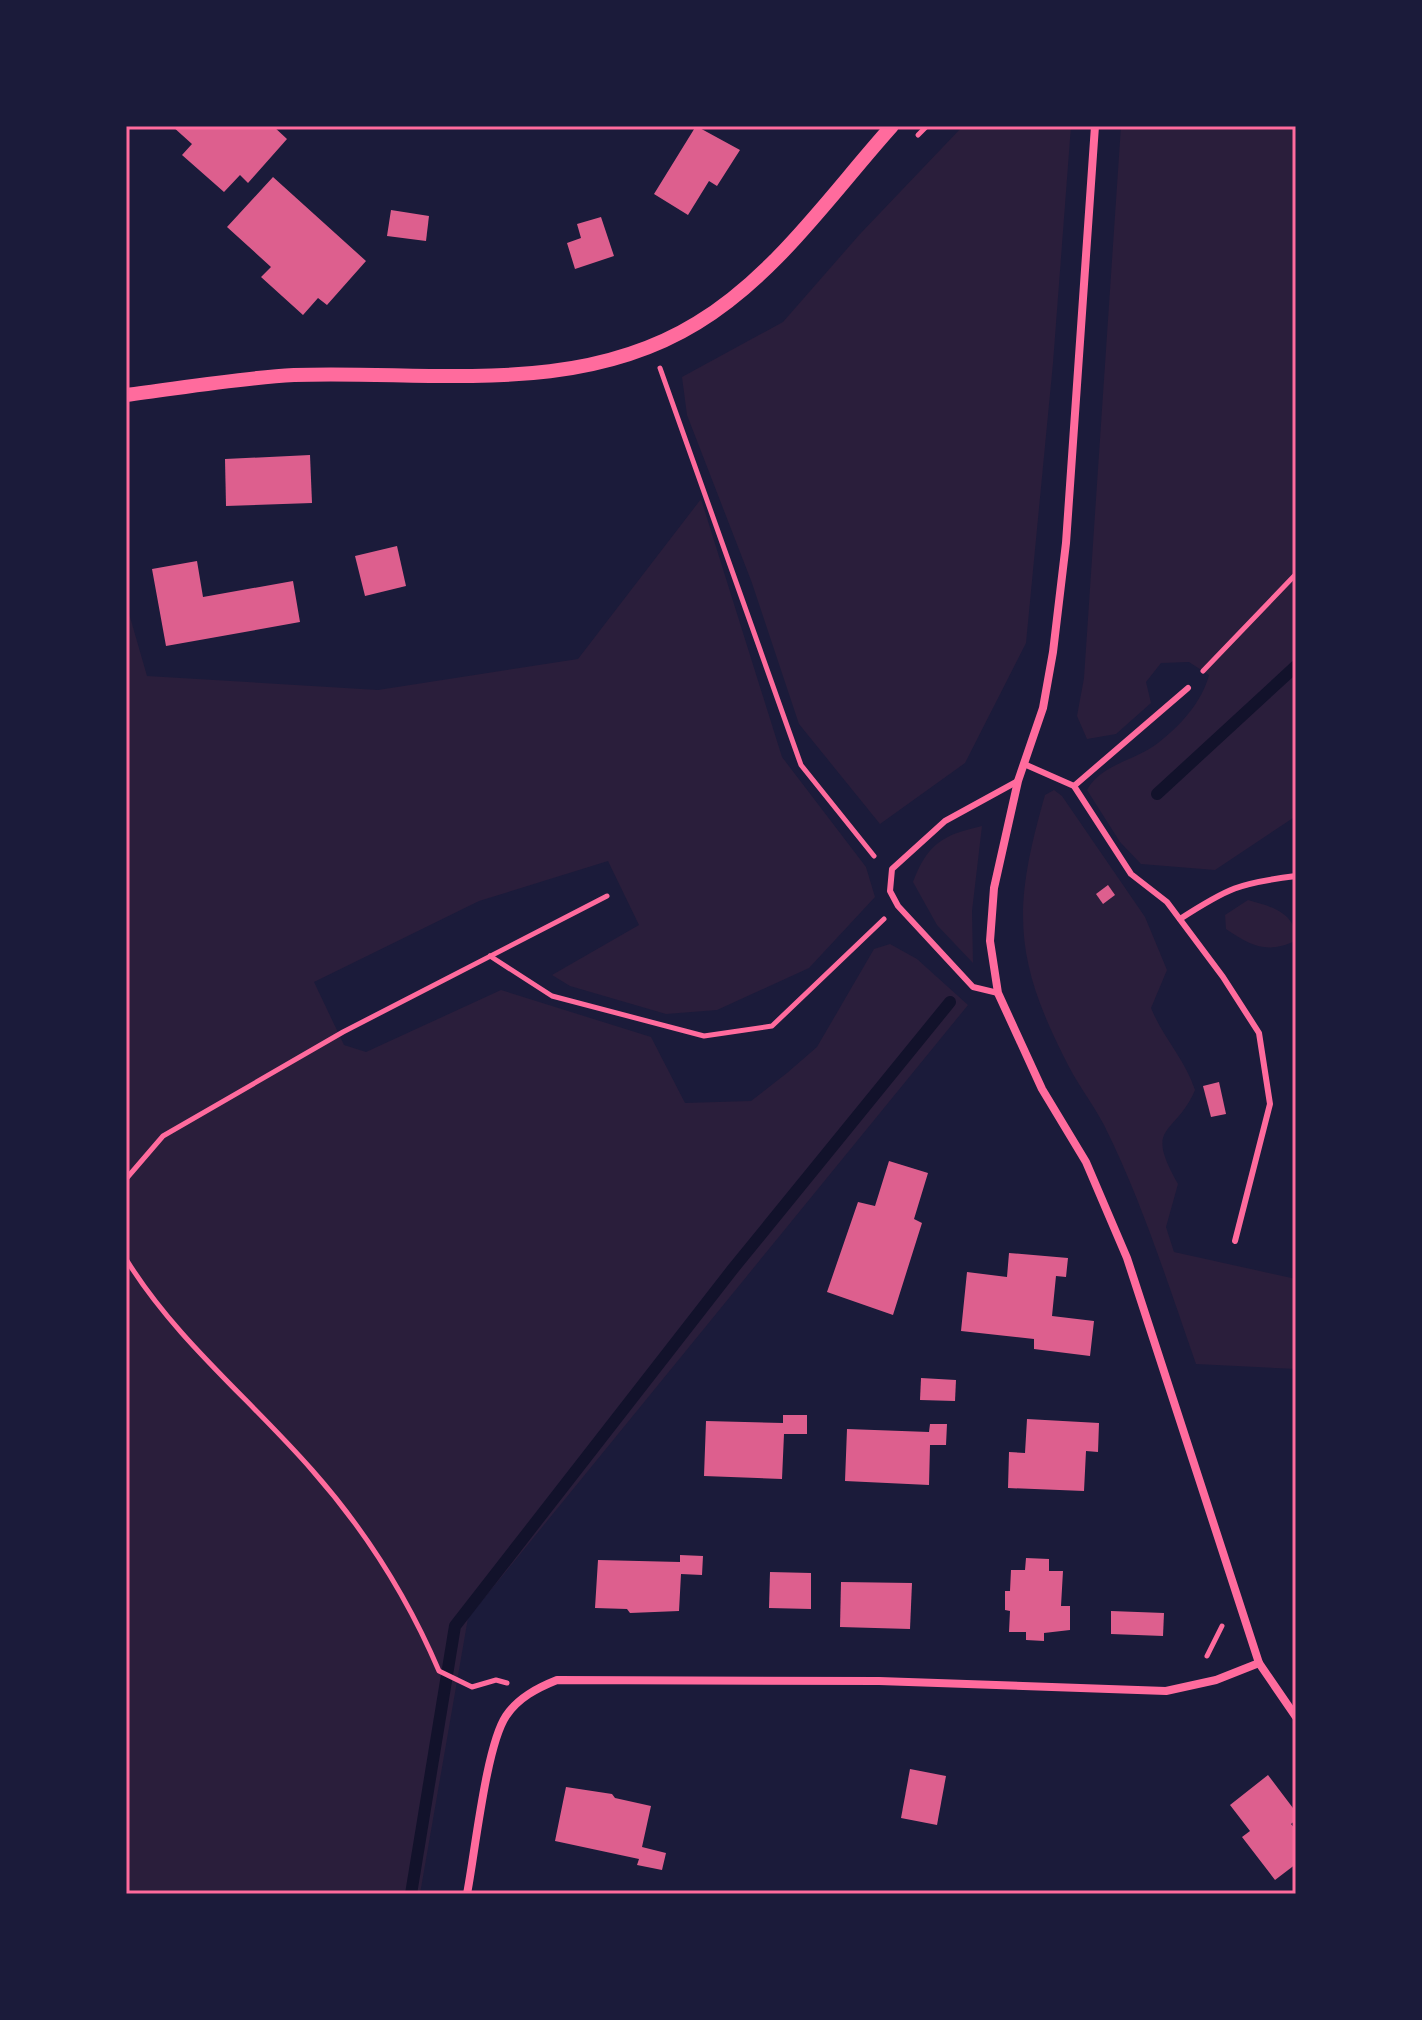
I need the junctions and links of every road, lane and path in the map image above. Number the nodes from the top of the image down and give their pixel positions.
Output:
1 (892, 126) edge
2 (1095, 126) edge
3 (660, 367) dead end
4 (126, 395) edge
5 (1296, 574) edge
6 (1188, 688) joint
7 (1024, 764) junction
8 (1018, 781) junction
9 (1074, 786) junction
10 (892, 869) junction
11 (1296, 876) edge
12 (607, 896) dead end
13 (898, 906) junction
14 (1180, 919) junction
15 (489, 956) junction
16 (998, 993) junction
17 (126, 1179) edge
18 (1235, 1241) dead end
19 (126, 1259) edge
20 (1259, 1663) junction
21 (507, 1683) dead end
22 (1296, 1717) edge
23 (467, 1894) edge

1 - 4 street
2 - 7 street
3 - 10 path
5 - 6 path
6 - 9 lane
7 - 8 street
7 - 9 lane
8 - 10 lane
8 - 16 street
9 - 14 lane
10 - 13 lane
11 - 14 lane
12 - 15 path
13 - 15 path
13 - 16 lane
14 - 18 lane
15 - 17 path
16 - 20 street
19 - 21 path
20 - 22 street
20 - 23 street

